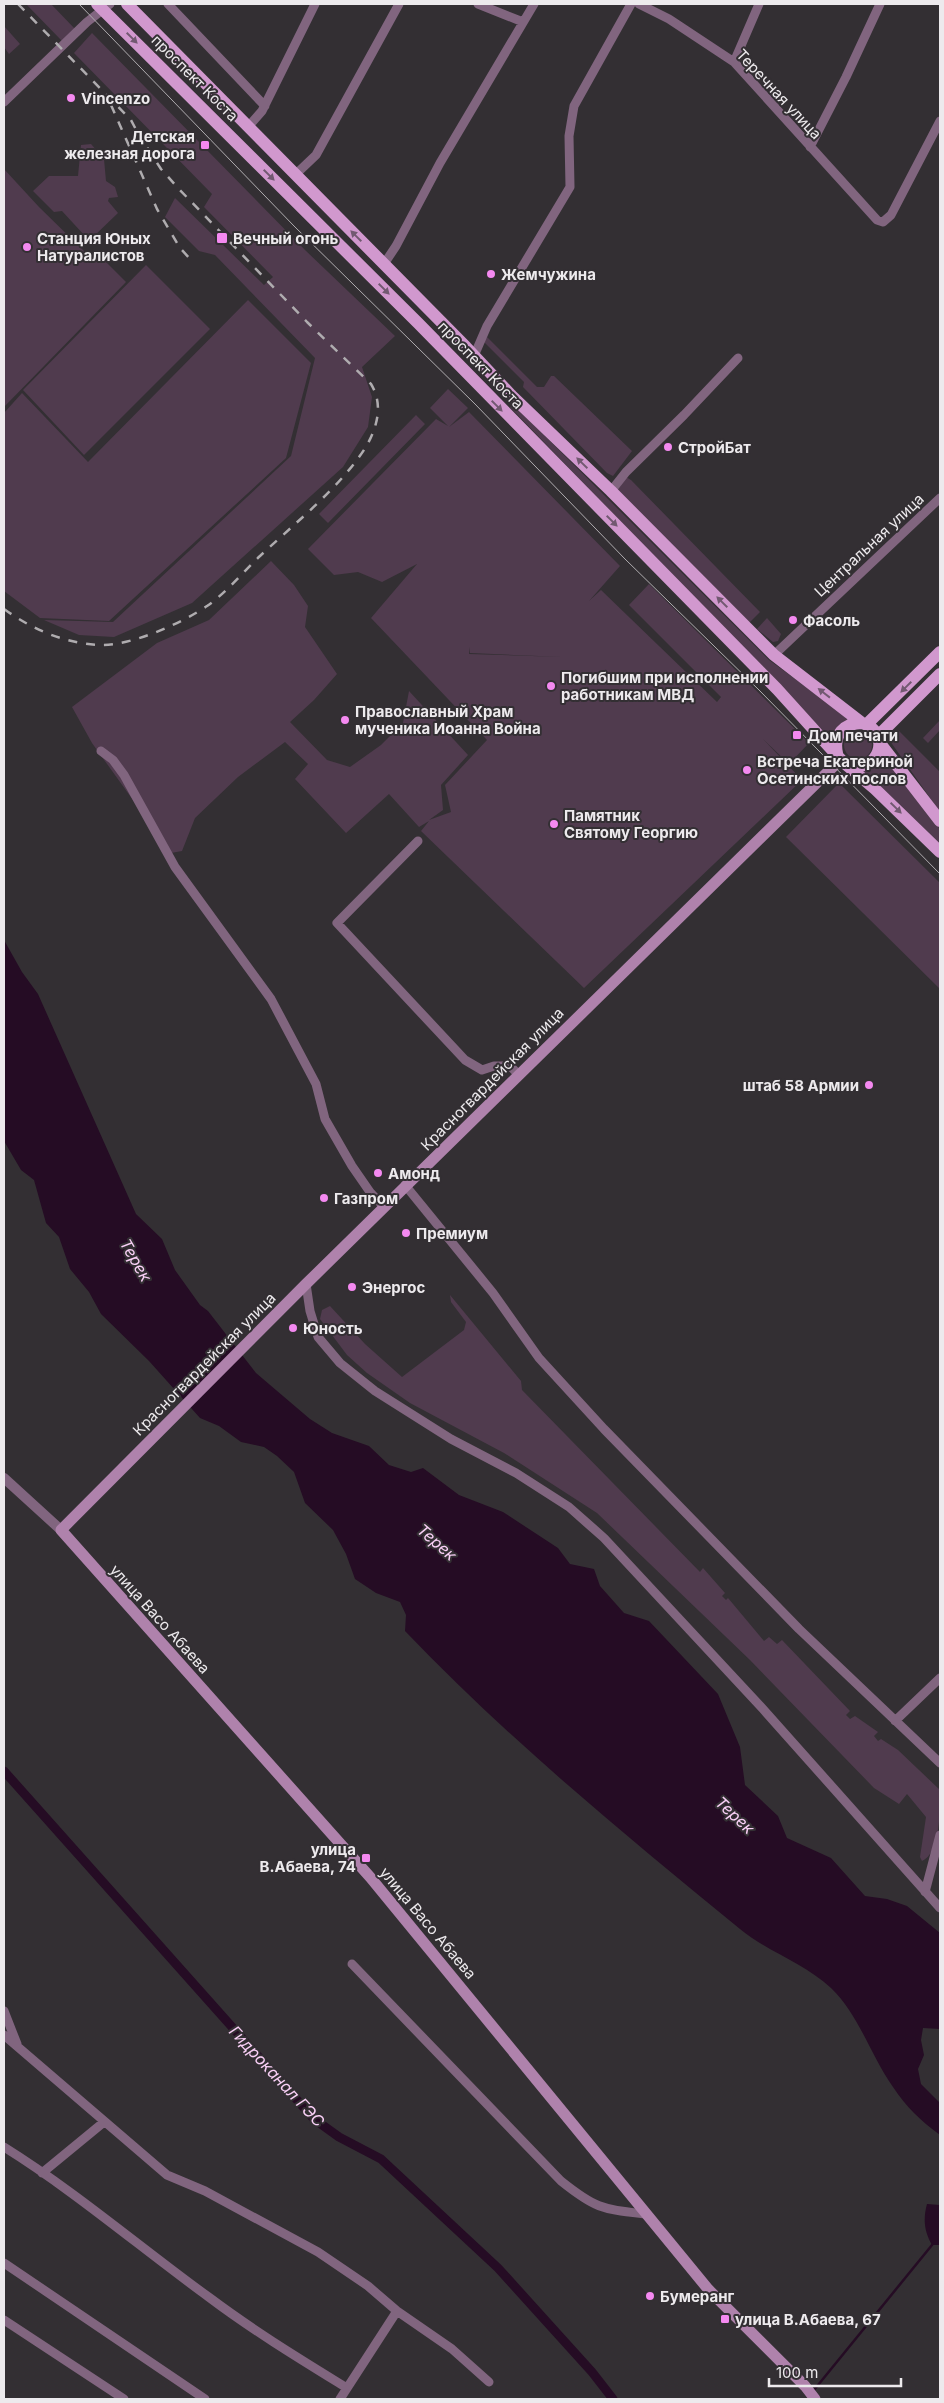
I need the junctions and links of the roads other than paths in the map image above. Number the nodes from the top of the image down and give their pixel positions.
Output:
1 (127, 4) edge
2 (168, 4) edge
3 (399, 4) edge
4 (478, 4) edge
5 (534, 4) edge
6 (631, 4) edge
7 (640, 4) edge
8 (759, 4) edge
9 (880, 4) edge
10 (313, 5) edge
11 (104, 6) edge
12 (523, 22) junction
13 (734, 62) junction
14 (4, 102) edge
15 (265, 106) junction
16 (940, 121) edge
17 (248, 128) junction
18 (810, 147) junction
19 (295, 175) junction
20 (384, 264) junction
21 (474, 356) junction
22 (738, 358) dead end
23 (488, 371) junction
24 (476, 384) junction
25 (611, 491) junction
26 (940, 498) edge
27 (940, 652) edge
28 (774, 655) junction
29 (940, 674) edge
30 (865, 724) junction
31 (879, 739) junction
32 (101, 751) dead end
33 (841, 759) junction
34 (940, 821) edge
35 (418, 841) dead end
36 (940, 852) edge
37 (518, 1074) junction
38 (405, 1185) junction
39 (384, 1207) junction
40 (306, 1284) junction
41 (4, 1478) edge
42 (61, 1530) junction
43 (940, 1678) edge
44 (895, 1721) junction
45 (940, 1763) edge
46 (940, 1835) edge
47 (925, 1892) junction
48 (940, 1908) edge
49 (352, 1964) dead end
50 (4, 2011) edge
51 (4, 2035) edge
52 (18, 2046) junction
53 (104, 2122) junction
54 (4, 2147) edge
55 (42, 2173) junction
56 (645, 2214) junction
57 (4, 2263) edge
58 (397, 2311) junction
59 (4, 2320) edge
60 (489, 2382) dead end
61 (347, 2388) junction
62 (124, 2399) edge
63 (205, 2399) edge
64 (340, 2399) edge
65 (815, 2399) edge

1 - 17 main road, проспект Коста
2 - 15 street
3 - 19 street
4 - 12 street
5 - 12 street
6 - 21 street
7 - 13 street, Теречная улица
8 - 13 street
9 - 18 street
10 - 15 street
11 - 14 street
11 -> 24 main road, проспект Коста
12 - 20 street
13 - 18 street, Теречная улица
15 - 17 street
16 - 18 street, Теречная улица
17 - 19 main road, проспект Коста
20 -> 19 main road, проспект Коста
20 - 21 main road, проспект Коста
21 - 23 main road, проспект Коста
22 - 25 street
23 - 24 main road
25 -> 23 main road, проспект Коста
24 -> 33 main road, проспект Коста
28 -> 25 main road, проспект Коста
26 - 28 street, Центральная улица
27 -> 30 main road
30 -> 28 main road, проспект Коста
29 - 31 main road
30 - 31 main road, проспект Коста
30 - 33 main road
31 - 33 main road
31 - 34 main road, проспект Коста
32 - 39 street
33 -> 36 main road, проспект Коста
33 - 37 main road, Красногвардейская улица
35 - 37 street
37 - 38 main road, Красногвардейская улица
38 - 39 main road, Красногвардейская улица
38 - 44 street
39 - 40 main road, Красногвардейская улица
40 - 42 main road, Красногвардейская улица
40 - 47 street
41 - 42 street, улица Васо Абаева
42 - 56 main road, улица Васо Абаева
43 - 44 street
44 - 45 street
46 - 47 street
47 - 48 street
49 - 56 street
50 - 52 street
51 - 52 street
52 - 53 street
53 - 55 street
53 - 58 street
54 - 55 street
55 - 61 street
56 - 65 main road, улица Васо Абаева
57 - 63 street
58 - 60 street
58 - 61 street
59 - 62 street
61 - 64 street

